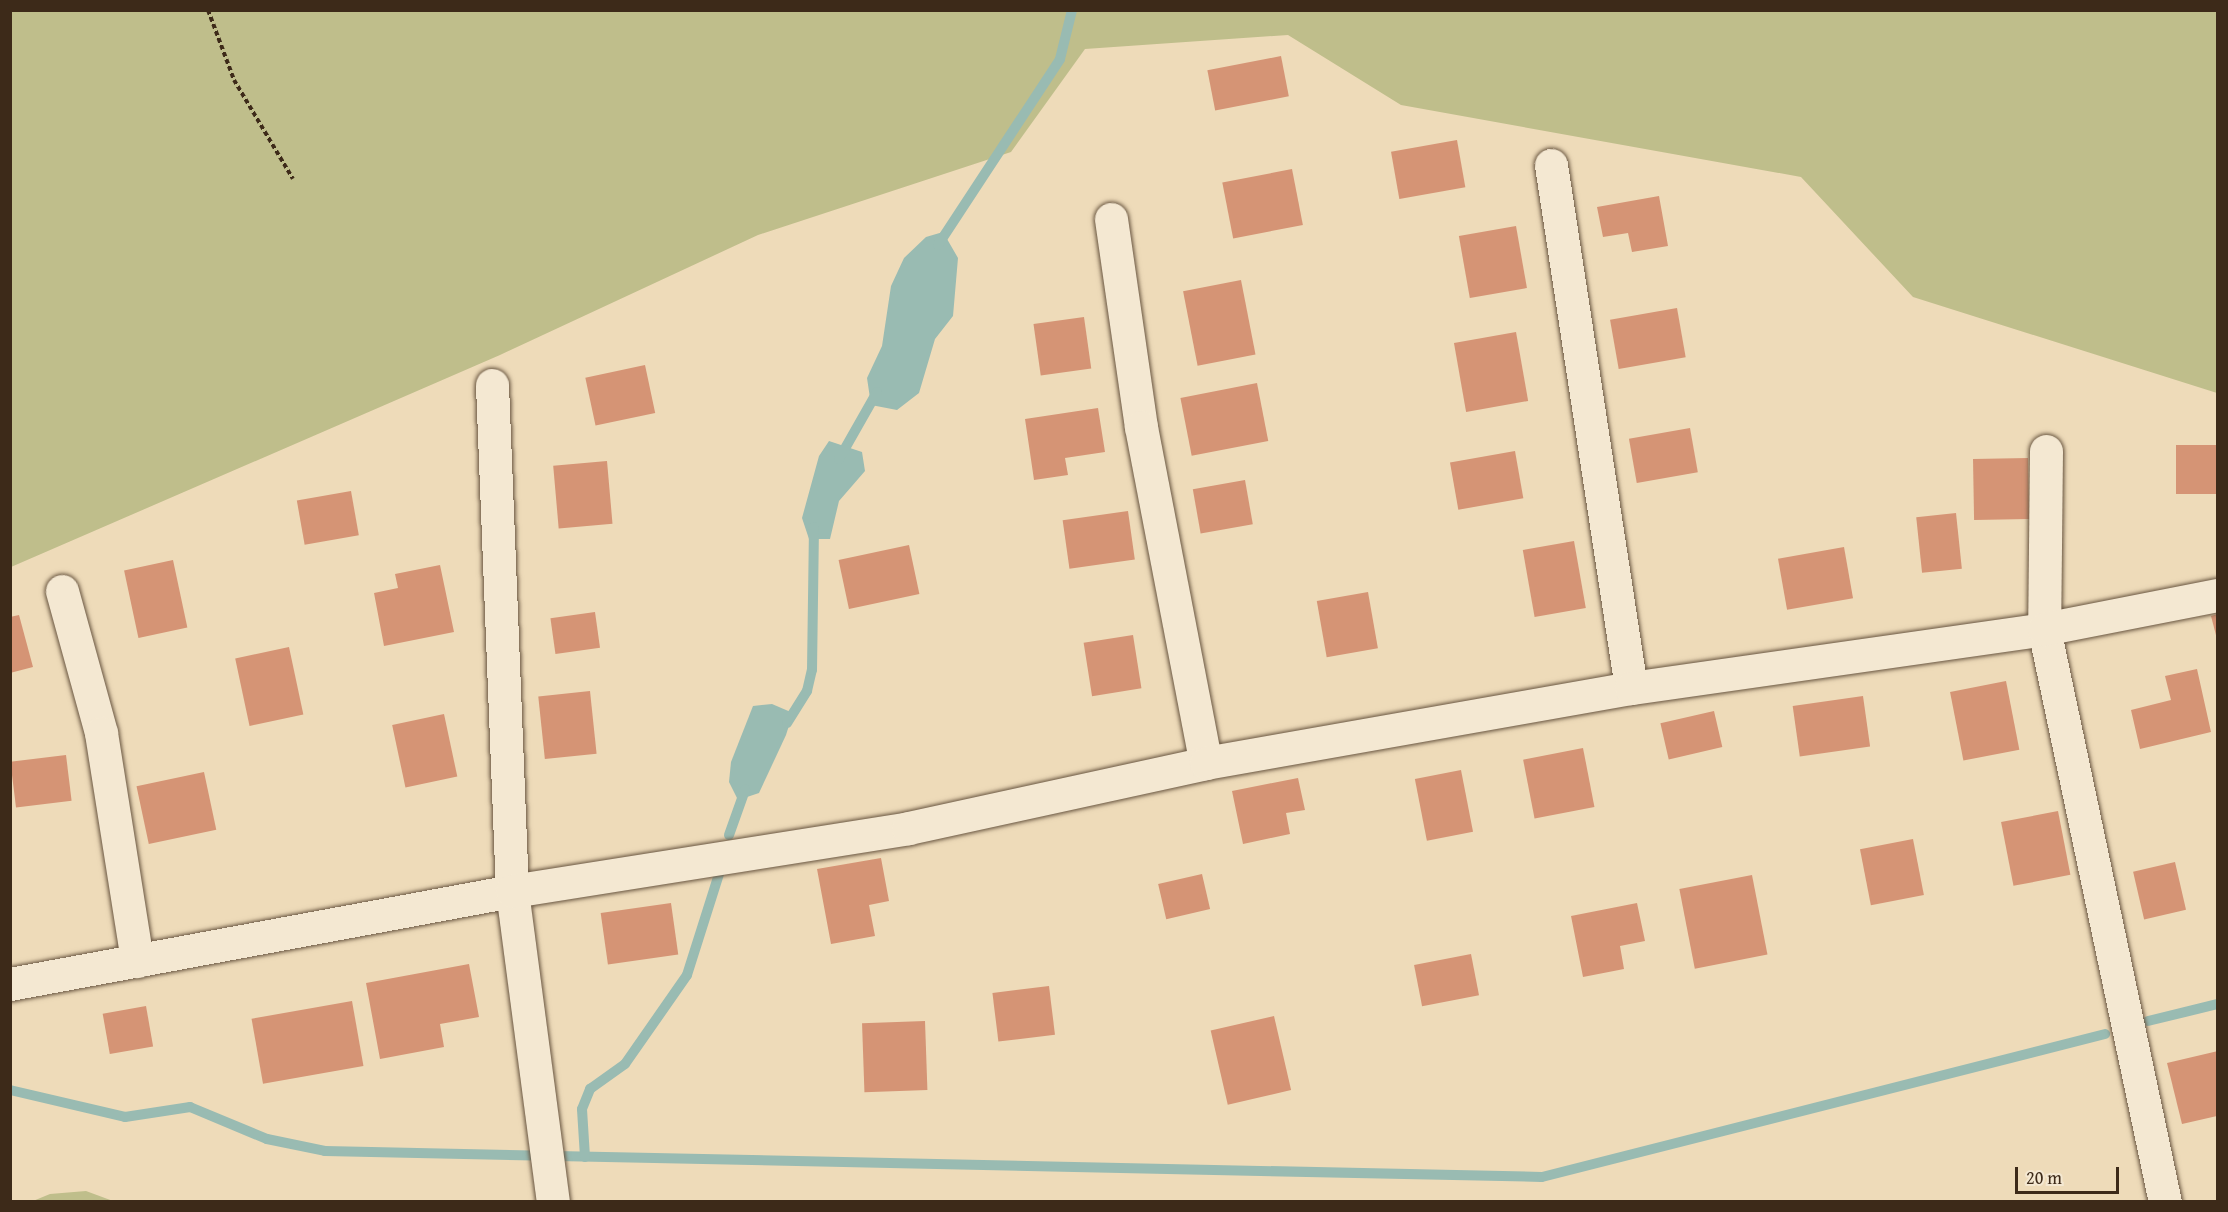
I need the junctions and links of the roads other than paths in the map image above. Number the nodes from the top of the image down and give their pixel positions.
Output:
1 (1551, 165) dead end
2 (1111, 219) dead end
3 (492, 385) dead end
4 (2046, 451) dead end
5 (62, 591) dead end
6 (2217, 595) edge
7 (2044, 629) junction
8 (1631, 688) junction
9 (1206, 763) junction
10 (512, 891) junction
11 (137, 961) junction
12 (10, 984) edge
13 (552, 1192) edge
14 (2165, 1202) edge

1 - 8 street
2 - 9 street
3 - 10 street
4 - 7 street
5 - 11 street
6 - 7 street
7 - 8 street
7 - 14 street
8 - 9 street
9 - 10 street
10 - 11 street
10 - 13 street
11 - 12 street

